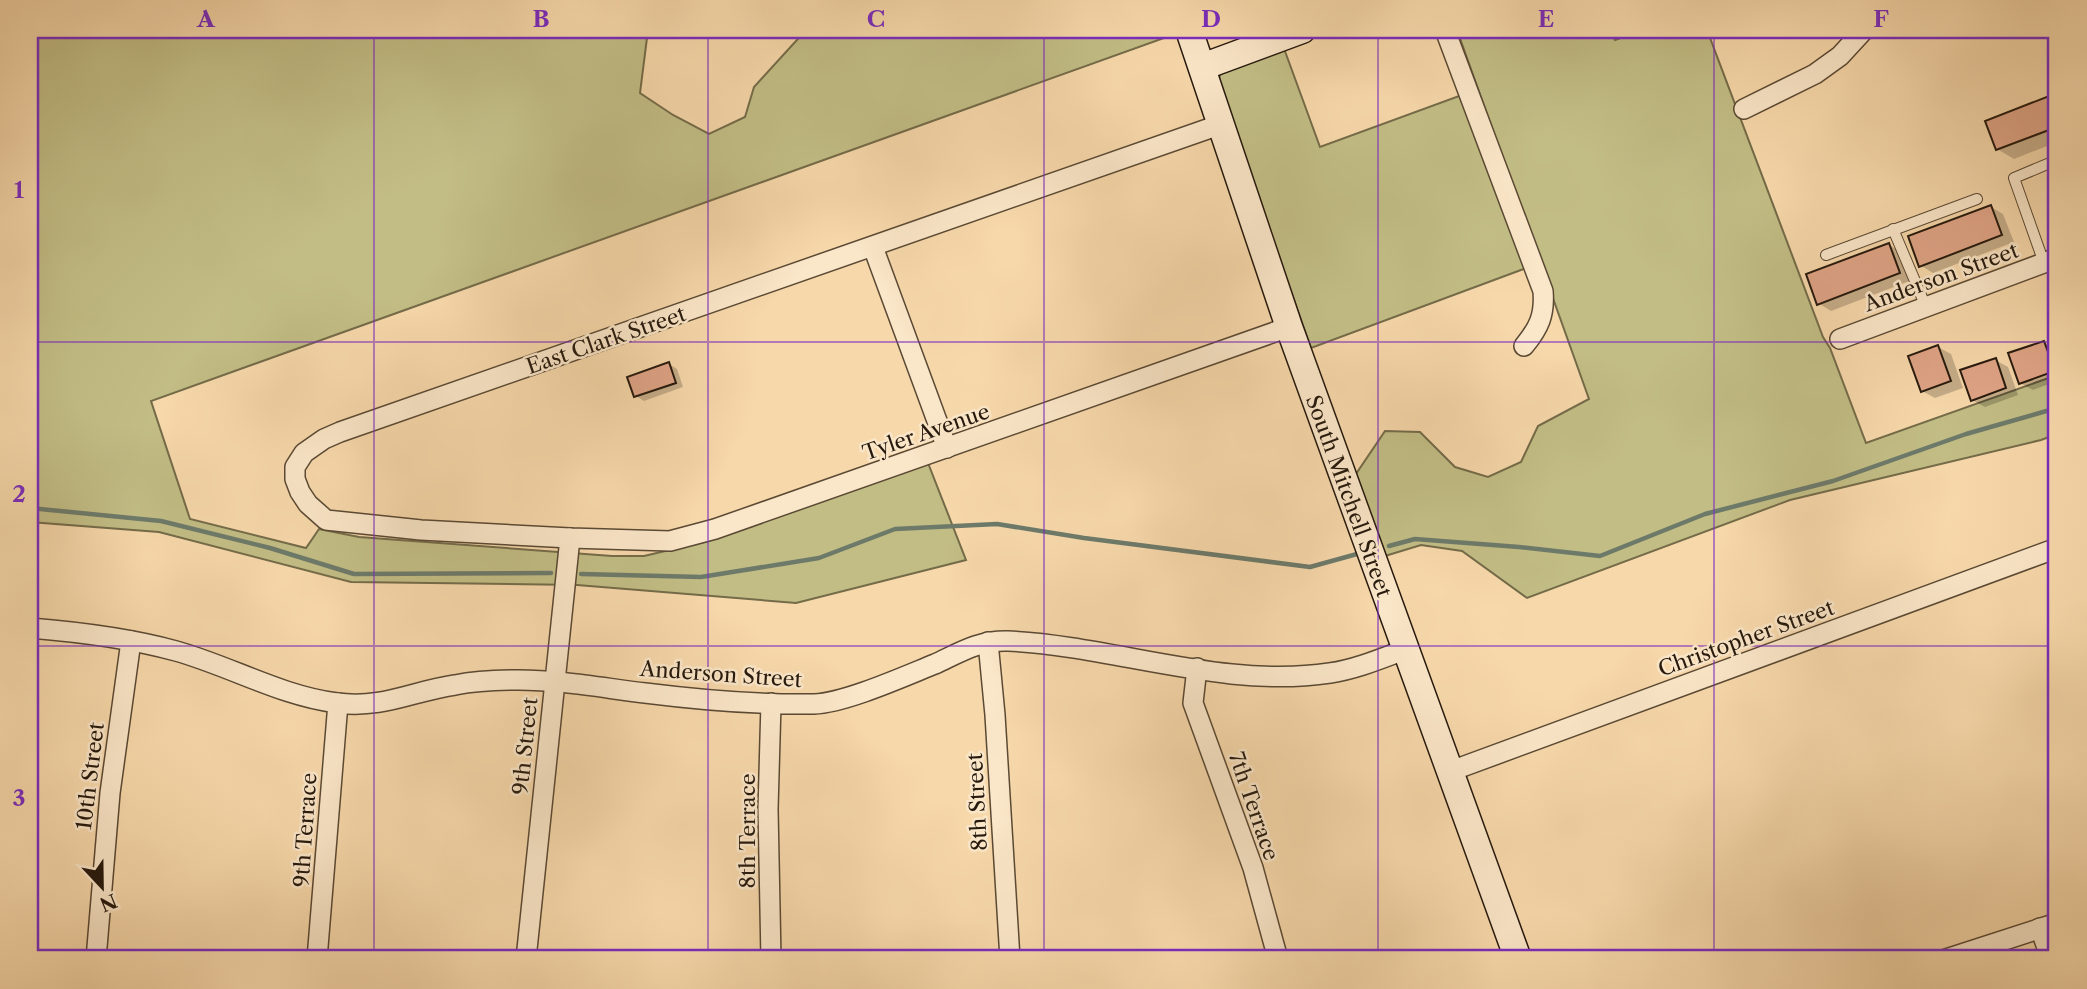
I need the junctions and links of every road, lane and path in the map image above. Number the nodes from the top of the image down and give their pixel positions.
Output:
1 (1189, 30) edge
2 (1302, 30) edge
3 (1445, 30) edge
4 (1864, 30) edge
5 (1202, 67) junction
6 (1744, 109) dead end
7 (1219, 125) junction
8 (2057, 160) edge
9 (1977, 199) dead end
10 (1894, 229) junction
11 (873, 247) junction
12 (1826, 255) dead end
13 (2051, 260) edge
14 (1926, 307) junction
15 (1289, 327) junction
16 (1840, 339) dead end
17 (1524, 346) dead end
18 (947, 449) junction
19 (570, 538) junction
20 (2057, 548) edge
21 (30, 628) edge
22 (131, 641) junction
23 (988, 642) junction
24 (1404, 650) junction
25 (1197, 668) junction
26 (555, 682) junction
27 (338, 703) junction
28 (771, 703) junction
29 (1451, 771) junction
30 (2049, 926) edge
31 (96, 959) edge
32 (317, 959) edge
33 (526, 959) edge
34 (771, 959) edge
35 (1010, 959) edge
36 (1278, 959) edge
37 (1518, 959) edge
38 (1946, 959) edge
39 (2051, 959) edge

1 - 5 street, South Mitchell Street
2 - 5 street
3 - 17 street
4 - 6 street
5 - 7 street, South Mitchell Street
7 - 11 street, East Clark Street
7 - 15 street, South Mitchell Street
8 - 13 lane
9 - 10 lane
10 - 12 lane
10 - 14 lane
11 - 18 street
11 - 19 street, East Clark Street
13 - 14 street, Anderson Street
14 - 16 street, Anderson Street
15 - 18 street, Tyler Avenue
15 - 24 street, South Mitchell Street
18 - 19 street, Tyler Avenue
19 - 26 street, 9th Street
20 - 29 street, Christopher Street
21 - 22 street, Anderson Street
22 - 27 street, Anderson Street
22 - 31 street, 10th Street
23 - 25 street, Anderson Street
23 - 28 street, Anderson Street
23 - 35 street, 8th Street
24 - 25 street, Anderson Street
24 - 29 street, South Mitchell Street
25 - 36 street, 7th Terrace
26 - 27 street, Anderson Street
26 - 28 street, Anderson Street
26 - 33 street, 9th Street
27 - 32 street, 9th Terrace
28 - 34 street, 8th Terrace
29 - 37 street, South Mitchell Street
30 - 38 street
30 - 39 street

